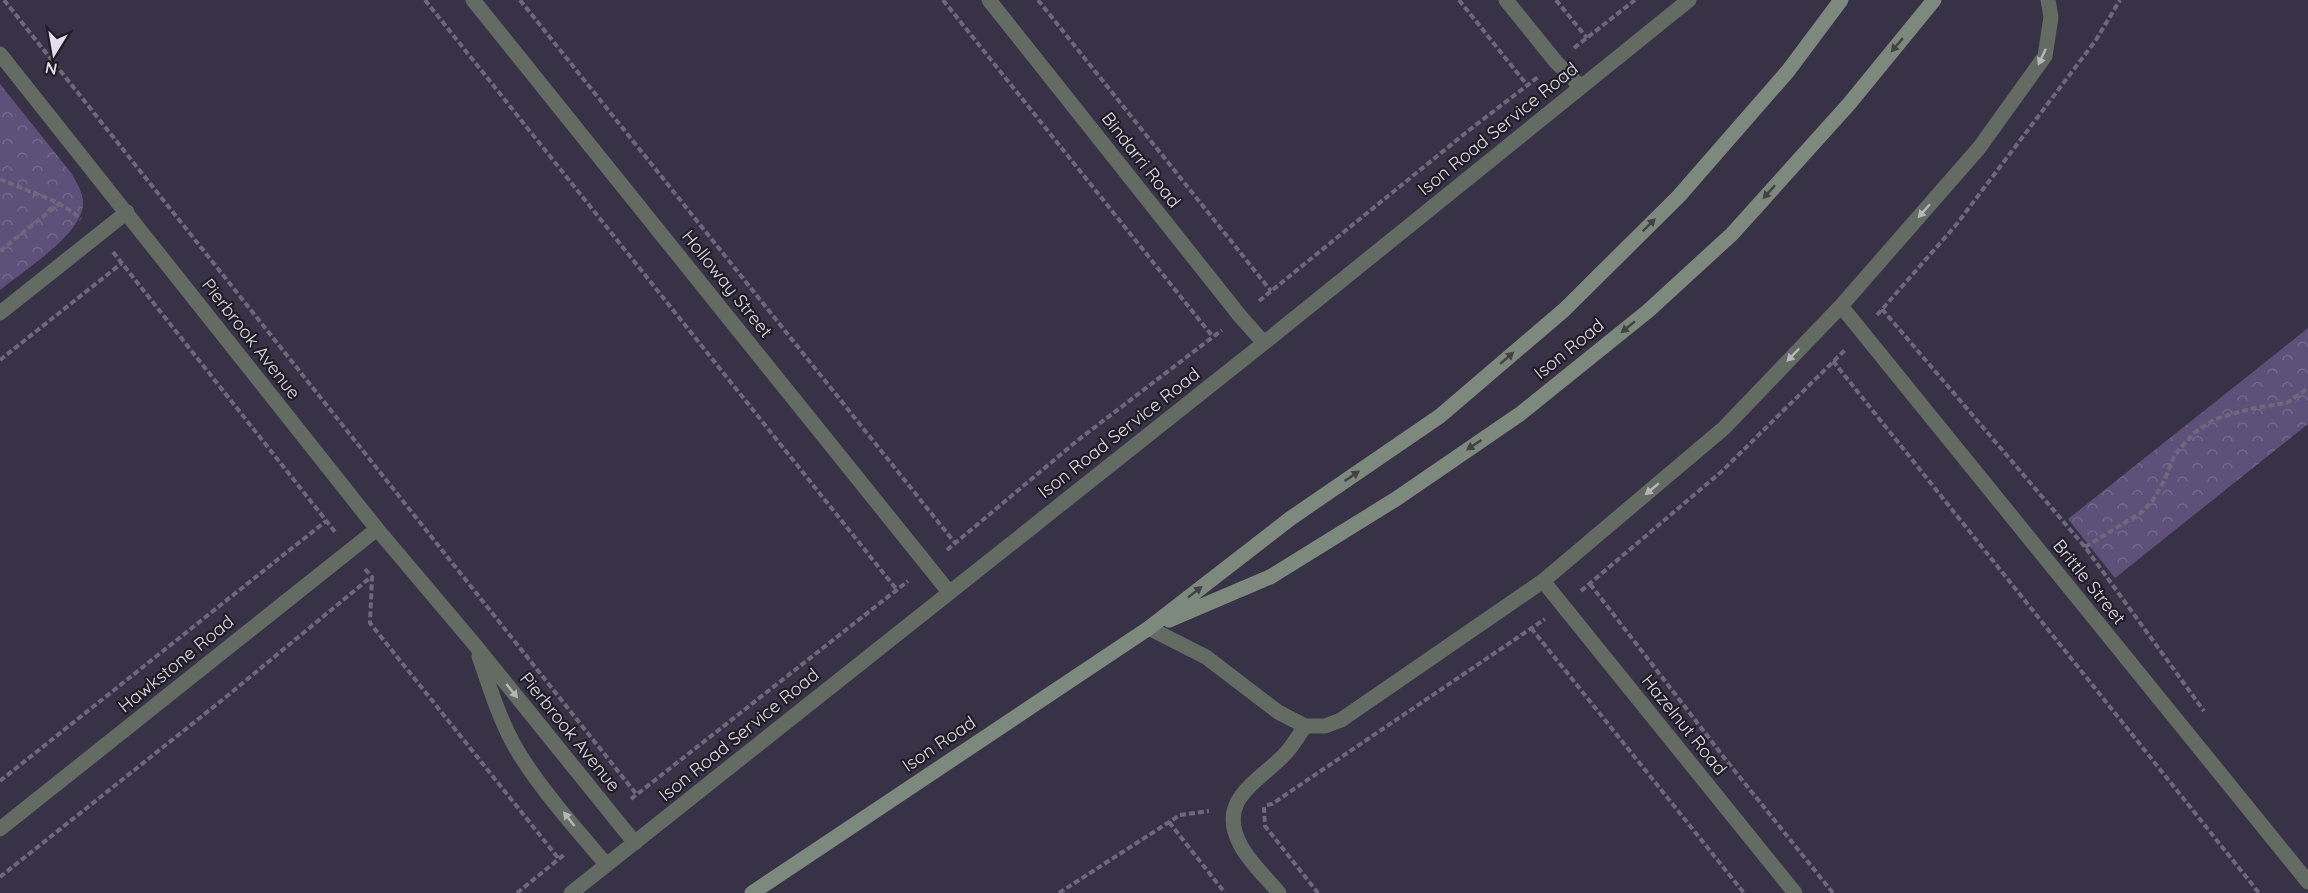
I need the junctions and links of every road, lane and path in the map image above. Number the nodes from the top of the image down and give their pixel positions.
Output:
1 (4, 0) edge
2 (425, 0) edge
3 (473, 0) edge
4 (520, 0) edge
5 (943, 0) edge
6 (989, 0) edge
7 (1038, 0) edge
8 (1459, 0) edge
9 (1506, 0) edge
10 (1556, 0) edge
11 (1635, 0) edge
12 (1689, 0) edge
13 (1840, 0) edge
14 (1934, 0) edge
15 (2048, 0) edge
16 (1587, 38) junction
17 (0, 54) edge
18 (1556, 62) junction
19 (1527, 85) junction
20 (1581, 87) junction
21 (0, 179) edge
22 (60, 203) junction
23 (127, 212) junction
24 (99, 234) junction
25 (0, 251) edge
26 (122, 263) junction
27 (1271, 291) junction
28 (1841, 306) junction
29 (1882, 309) dead end
30 (0, 313) edge
31 (1240, 316) junction
32 (1213, 337) junction
33 (1264, 343) junction
34 (0, 360) edge
35 (1833, 361) dead end
36 (2308, 388) edge
37 (326, 521) junction
38 (377, 530) junction
39 (955, 543) junction
40 (2085, 547) junction
41 (350, 550) junction
42 (928, 565) junction
43 (372, 577) junction
44 (1543, 581) junction
45 (1590, 584) dead end
46 (897, 590) junction
47 (949, 592) junction
48 (1149, 628) junction
49 (1531, 628) dead end
50 (475, 645) junction
51 (2206, 713) dead end
52 (1305, 726) junction
53 (0, 781) edge
54 (637, 795) junction
55 (1264, 805) dead end
56 (612, 815) junction
57 (1169, 822) dead end
58 (0, 830) edge
59 (583, 838) junction
60 (635, 843) junction
61 (559, 859) junction
62 (606, 864) junction
63 (0, 877) edge
64 (2308, 882) edge
65 (760, 891) edge
66 (517, 893) edge
67 (572, 893) edge
68 (1225, 893) edge
69 (1279, 893) edge
70 (1318, 893) edge
71 (1744, 893) edge
72 (1795, 893) edge
73 (1833, 893) edge
74 (2259, 893) edge

1 - 54 path
2 - 46 path
3 - 42 street, Holloway Street
4 - 39 path
5 - 32 path
6 - 31 street, Bindarri Road
7 - 27 path
8 - 19 path
9 - 18 street
10 - 16 path
11 - 16 path
12 - 20 street, Ison Road Service Road
48 -> 13 main road, Ison Road
14 -> 48 main road, Ison Road
15 -> 28 street
16 - 18 path
17 - 23 street, Pierbrook Avenue
18 - 19 path
18 - 20 street
19 - 27 path
20 - 33 street, Ison Road Service Road
21 - 22 path
22 - 24 path
22 - 25 path
23 - 24 street
23 - 38 street, Pierbrook Avenue
24 - 26 path
24 - 30 street
26 - 34 path
26 - 37 path
27 - 31 path
28 -> 44 street
28 - 64 street, Brittle Street
29 - 40 path
31 - 32 path
31 - 33 street, Bindarri Road
32 - 39 path
33 - 47 street, Ison Road Service Road
35 - 74 path
36 - 40 path
37 - 41 path
37 - 53 path
38 - 41 street, Hawkstone Road
38 - 50 street, Pierbrook Avenue
39 - 42 path
40 - 51 path
41 - 43 path
41 - 58 street, Hawkstone Road
42 - 46 path
42 - 47 street, Holloway Street
43 - 61 path
43 - 63 path
44 - 52 street
44 - 72 street, Hazelnut Road
45 - 73 path
46 - 54 path
47 - 60 street, Ison Road Service Road
48 - 52 street
48 - 65 main road, Ison Road
49 - 71 path
50 -> 56 street, Pierbrook Avenue
59 -> 50 street, Pierbrook Avenue
52 - 69 street
54 - 56 path
55 - 70 path
56 - 60 street, Pierbrook Avenue
57 - 68 path
59 - 61 path
59 - 62 street, Pierbrook Avenue
60 - 62 street, Ison Road Service Road
61 - 66 path
62 - 67 street, Ison Road Service Road

